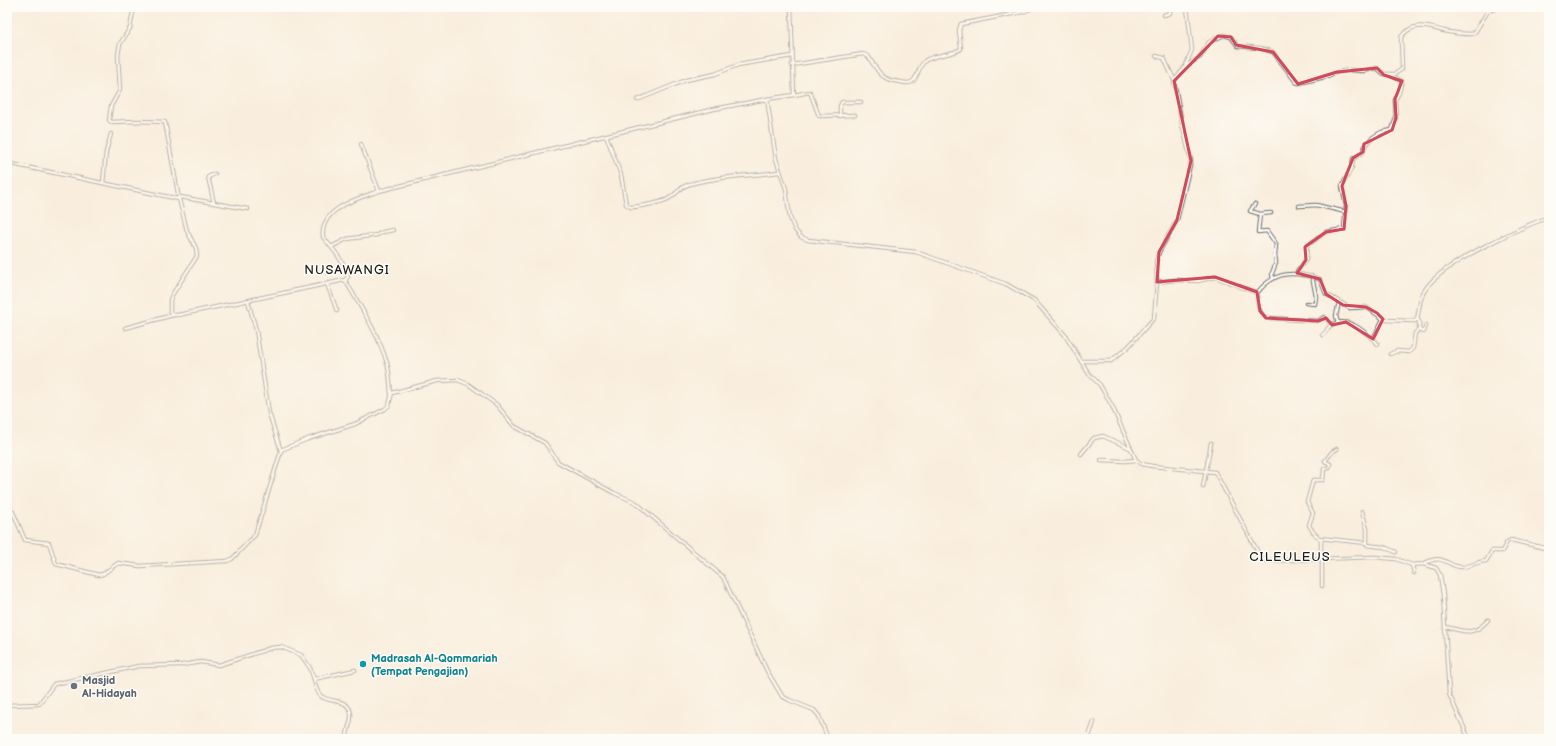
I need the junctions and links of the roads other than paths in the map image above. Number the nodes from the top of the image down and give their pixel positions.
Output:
1 (134, 7) edge
2 (791, 7) edge
3 (1035, 7) edge
4 (1170, 7) edge
5 (1187, 7) edge
6 (1500, 7) edge
7 (1164, 14) dead end
8 (792, 56) junction
9 (1156, 56) dead end
10 (792, 65) junction
11 (1185, 67) junction
12 (1389, 75) junction
13 (1174, 81) junction
14 (794, 95) junction
15 (767, 99) junction
16 (637, 100) dead end
17 (861, 102) dead end
18 (855, 115) dead end
19 (840, 116) junction
20 (111, 134) dead end
21 (606, 135) junction
22 (361, 144) dead end
23 (7, 162) edge
24 (779, 172) junction
25 (215, 174) dead end
26 (103, 183) junction
27 (379, 191) junction
28 (179, 198) junction
29 (214, 203) junction
30 (1255, 204) dead end
31 (1299, 206) dead end
32 (248, 209) dead end
33 (1346, 212) junction
34 (1271, 213) dead end
35 (1260, 214) junction
36 (1549, 217) edge
37 (393, 230) dead end
38 (331, 247) junction
39 (1298, 272) junction
40 (1312, 276) junction
41 (1273, 279) junction
42 (345, 280) junction
43 (1157, 282) junction
44 (327, 284) junction
45 (1257, 293) junction
46 (248, 301) junction
47 (1339, 302) junction
48 (1306, 303) dead end
49 (337, 311) dead end
50 (174, 315) junction
51 (1383, 319) junction
52 (1417, 319) junction
53 (1338, 323) junction
54 (1332, 325) junction
55 (1426, 325) dead end
56 (125, 328) dead end
57 (1418, 330) junction
58 (1322, 335) dead end
59 (1372, 339) junction
60 (1378, 344) dead end
61 (1390, 354) dead end
62 (1080, 362) junction
63 (391, 394) junction
64 (1211, 443) dead end
65 (1130, 448) junction
66 (1337, 449) dead end
67 (281, 450) junction
68 (1081, 454) dead end
69 (1102, 460) dead end
70 (1136, 460) junction
71 (1206, 470) junction
72 (1204, 487) dead end
73 (7, 510) edge
74 (1362, 511) dead end
75 (1321, 539) junction
76 (1367, 543) junction
77 (1549, 549) edge
78 (1396, 552) dead end
79 (1321, 559) junction
80 (1423, 564) junction
81 (1412, 565) junction
82 (1414, 573) dead end
83 (1322, 586) dead end
84 (1488, 620) dead end
85 (1445, 627) junction
86 (355, 670) dead end
87 (314, 679) junction
88 (7, 706) edge
89 (1094, 722) dead end
90 (347, 739) edge
91 (828, 739) edge
92 (1088, 739) edge
93 (1469, 739) edge

1 - 28 street
2 - 8 street
3 - 10 street
4 - 7 street
5 - 11 street
6 - 12 street
8 - 10 street
8 - 16 street
9 - 13 street
10 - 14 street
11 - 12 street
11 - 13 street
12 - 33 street
13 - 43 street
14 - 15 street
14 - 19 street
15 - 21 street
15 - 24 street
17 - 19 street
18 - 19 street
20 - 26 street
21 - 24 street
21 - 27 street
22 - 27 street
23 - 26 street
24 - 62 street
25 - 29 street
26 - 28 street
27 - 38 street
28 - 29 street
28 - 50 street
29 - 32 street
30 - 35 street
31 - 33 street
33 - 39 street
34 - 35 street
35 - 41 street
36 - 52 street
37 - 38 street
38 - 42 street
39 - 40 street
39 - 41 street
40 - 47 street
40 - 48 street
41 - 45 street
42 - 44 street
42 - 63 street
43 - 45 street
43 - 62 street
44 - 46 street
44 - 49 street
45 - 54 street
46 - 50 street
46 - 67 street
47 - 51 street
47 - 53 street
50 - 56 street
51 - 52 street
51 - 59 street
52 - 57 street
53 - 54 street
53 - 59 street
54 - 58 street
55 - 57 street
57 - 61 street
59 - 60 street
62 - 65 street
63 - 67 street
63 - 91 street
64 - 71 street
65 - 68 street
65 - 70 street
66 - 75 street
67 - 73 street
69 - 70 street
70 - 71 street
71 - 72 street
71 - 79 street
74 - 76 street
75 - 76 street
75 - 79 street
76 - 78 street
77 - 80 street
79 - 81 street
79 - 83 street
80 - 81 street
80 - 85 street
81 - 82 street
84 - 85 street
85 - 93 street
86 - 87 street
87 - 88 street
87 - 90 street
89 - 92 street

